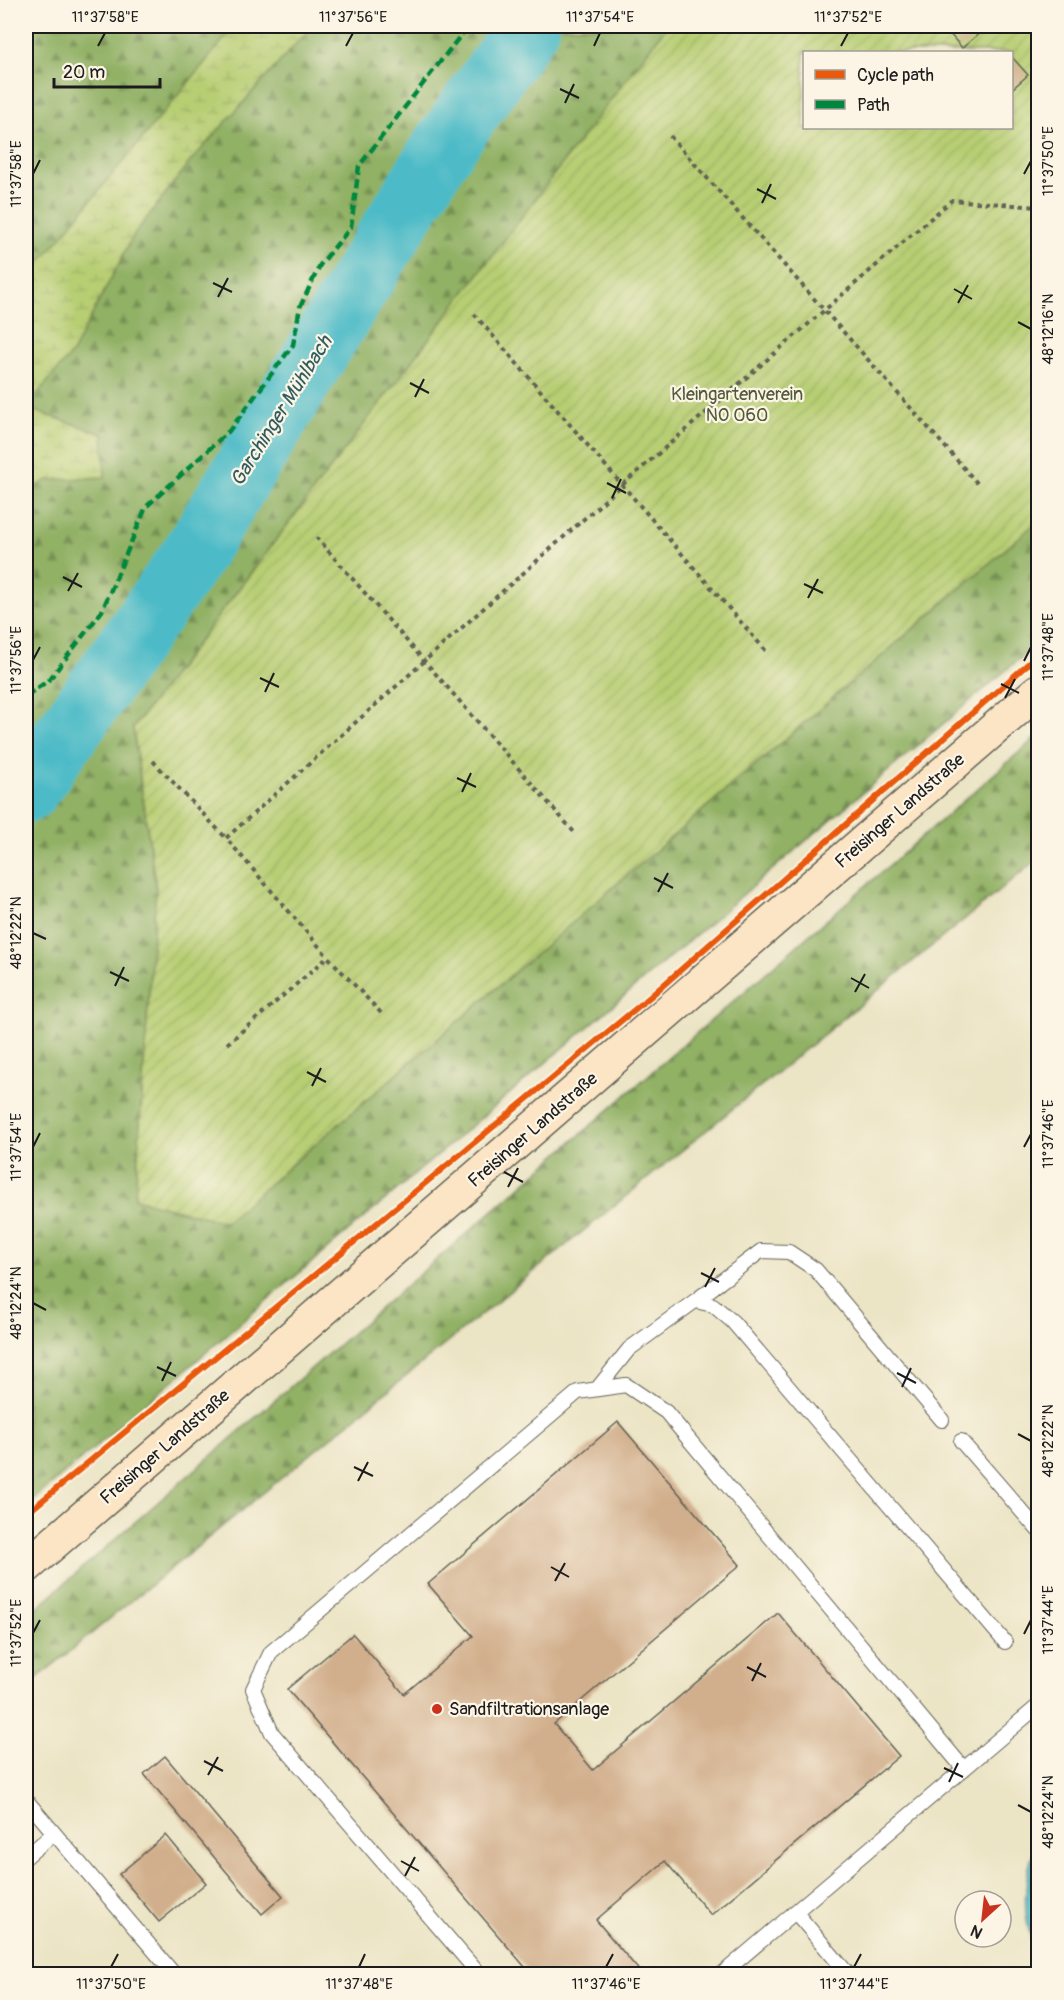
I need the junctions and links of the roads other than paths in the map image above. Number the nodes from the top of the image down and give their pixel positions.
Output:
1 (1038, 691) edge
2 (695, 1300) junction
3 (597, 1389) junction
4 (942, 1420) dead end
5 (961, 1441) dead end
6 (1038, 1530) edge
7 (26, 1567) edge
8 (1005, 1642) dead end
9 (1038, 1706) edge
10 (964, 1769) junction
11 (26, 1800) edge
12 (54, 1833) junction
13 (26, 1857) edge
14 (797, 1914) junction
15 (174, 1974) edge
16 (479, 1974) edge
17 (722, 1974) edge
18 (848, 1974) edge

1 - 7 main road, Freisinger Landstraße
2 - 3 lane
2 - 4 lane
2 - 8 lane
3 - 10 lane
3 - 16 lane
5 - 6 lane
9 - 10 lane
10 - 14 lane
11 - 12 lane
12 - 13 lane
12 - 15 lane
14 - 17 lane
14 - 18 lane

